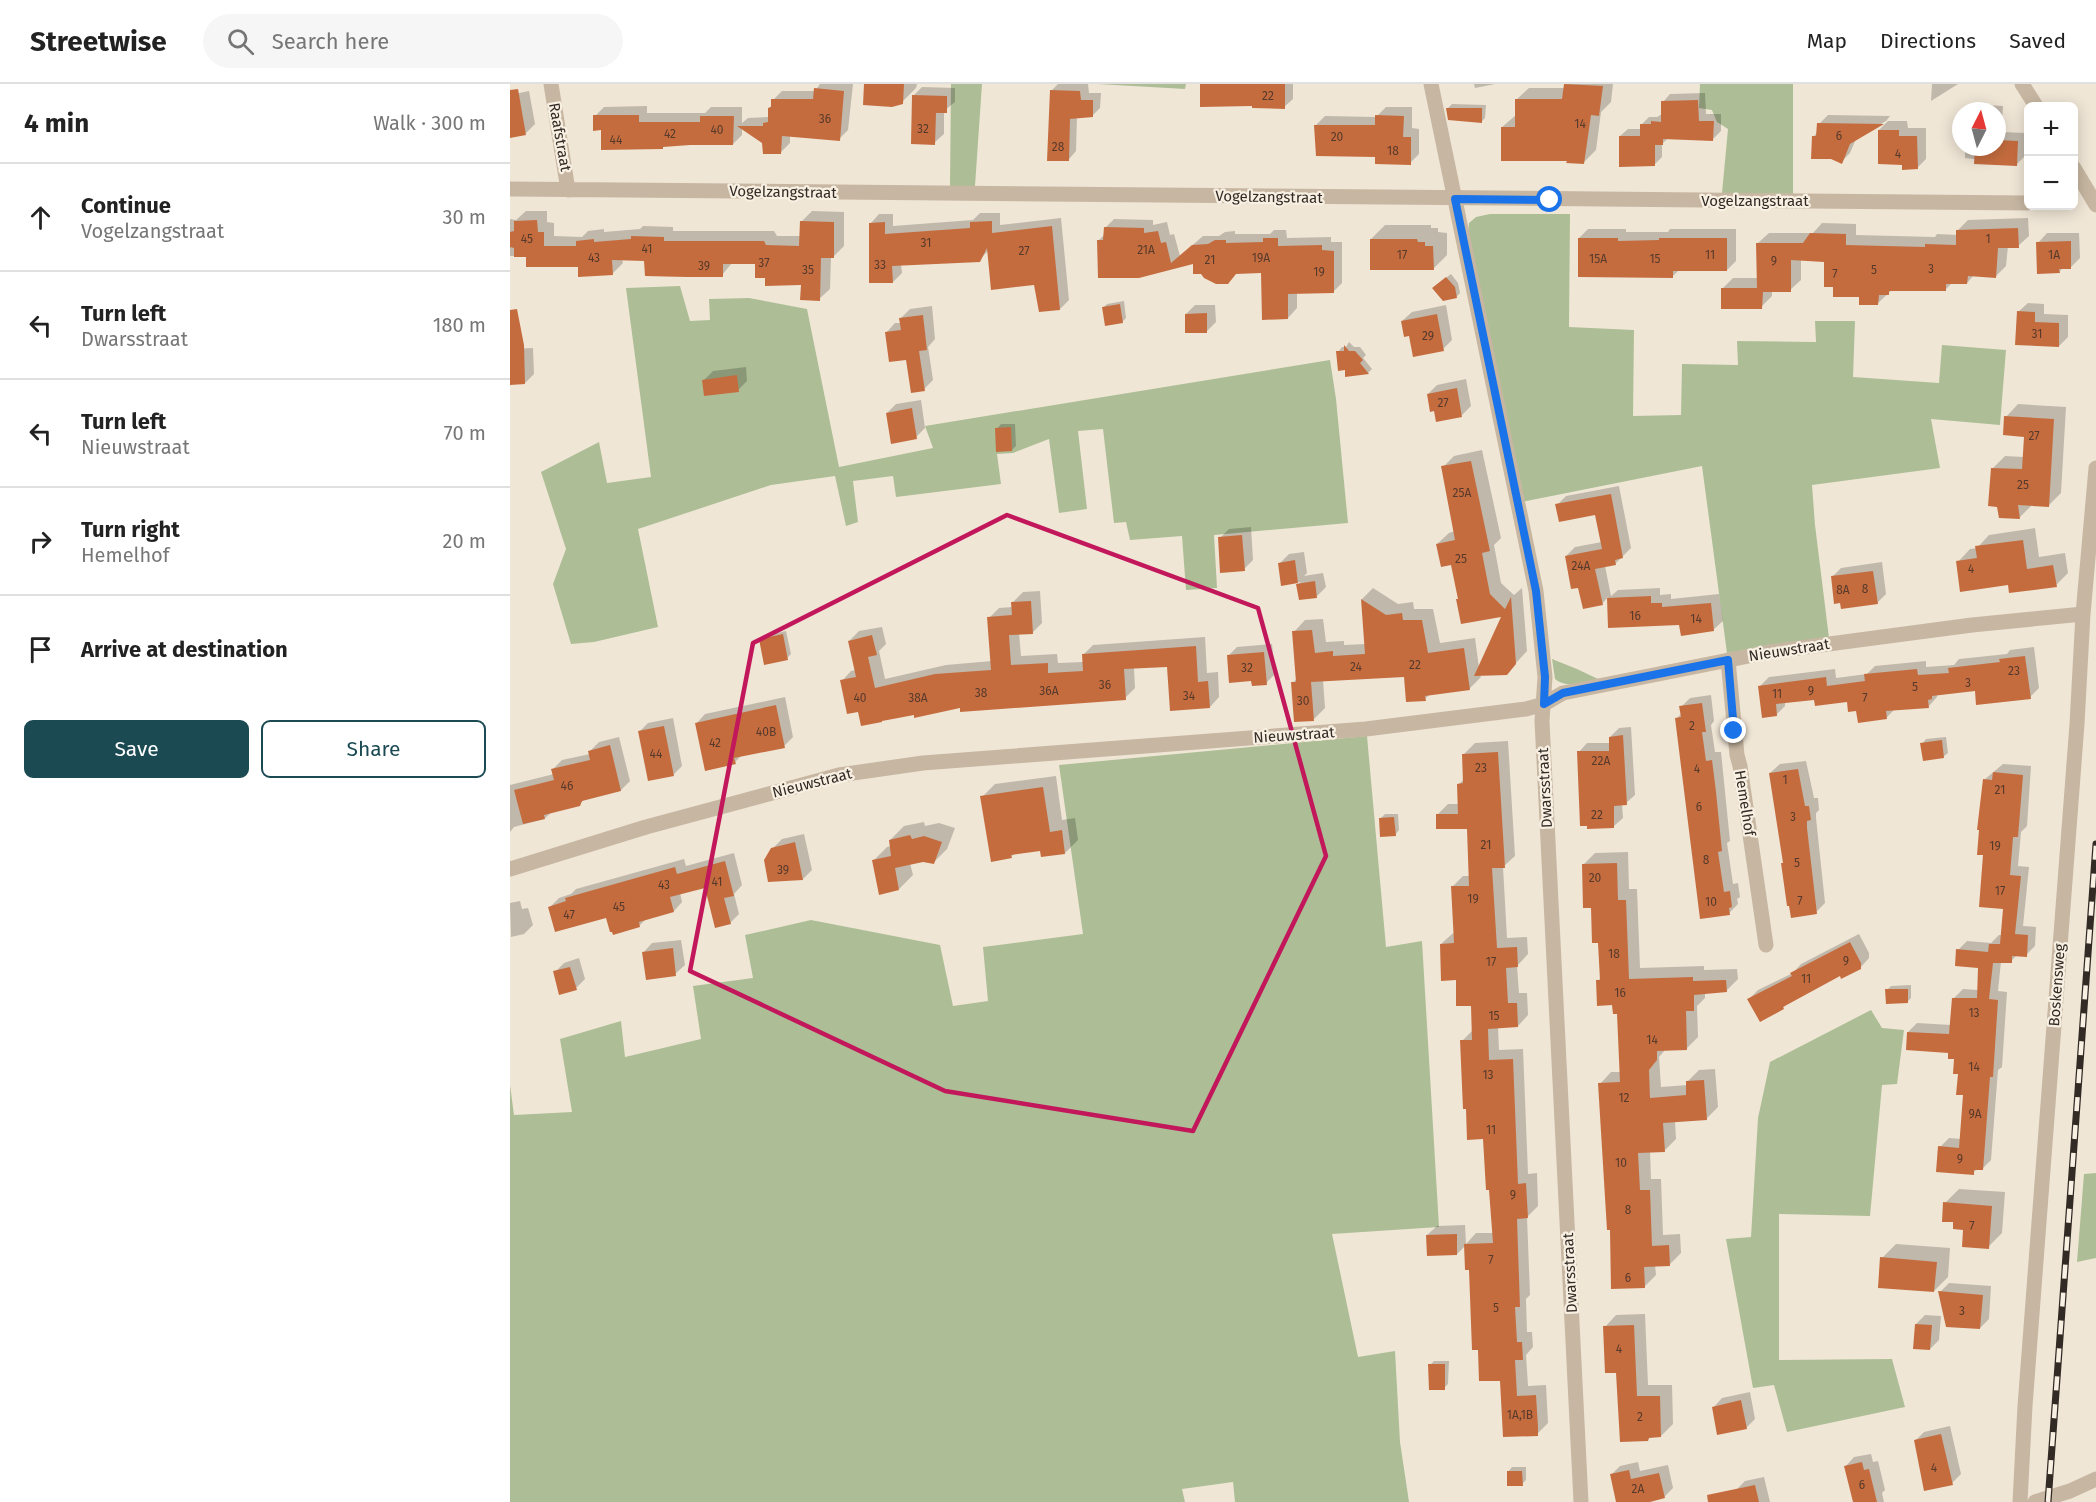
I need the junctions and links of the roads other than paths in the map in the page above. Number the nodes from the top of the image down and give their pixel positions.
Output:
1 (551, 84) edge
2 (1431, 84) edge
3 (2022, 84) edge
4 (2033, 102) edge
5 (2078, 179) edge
6 (510, 189) edge
7 (568, 190) junction
8 (2086, 197) edge
9 (1455, 199) junction
10 (2024, 203) edge
11 (2096, 468) edge
12 (2083, 615) junction
13 (1728, 660) junction
14 (1544, 704) junction
15 (510, 869) edge
16 (1766, 945) dead end
17 (2096, 1479) edge
18 (2070, 1496) edge
19 (2042, 1500) edge
20 (1581, 1502) edge
21 (2020, 1502) edge

1 - 7 street, Raafstraat
2 - 9 street, Dwarsstraat
3 - 4 street
5 - 8 street
6 - 7 street, Vogelzangstraat
7 - 9 street, Vogelzangstraat
9 - 10 street, Vogelzangstraat
9 - 14 street, Dwarsstraat
11 - 12 street, Boskensweg
12 - 13 street, Nieuwstraat
12 - 21 street, Boskensweg
13 - 14 street, Nieuwstraat
13 - 16 street, Hemelhof
14 - 15 street, Nieuwstraat
14 - 20 street, Dwarsstraat
17 - 18 street
18 - 19 street

